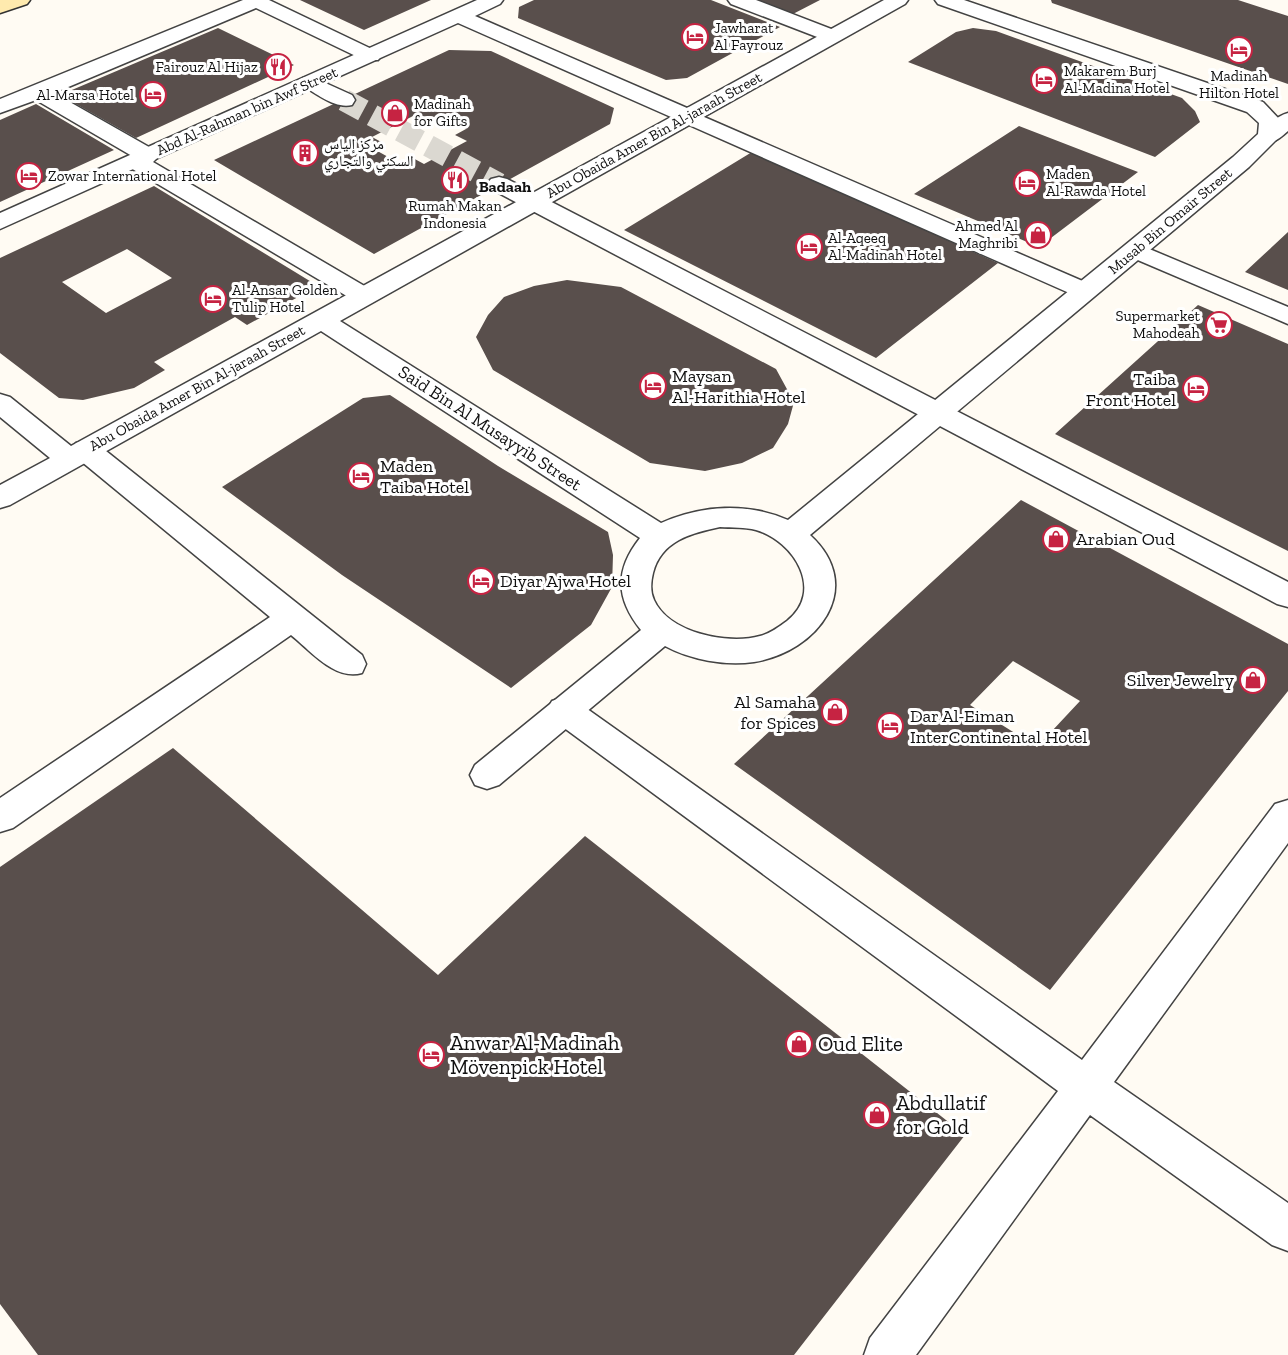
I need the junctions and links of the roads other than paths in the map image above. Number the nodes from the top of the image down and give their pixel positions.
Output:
1 (20, 0) edge
2 (493, 0) edge
3 (738, 0) edge
4 (898, 0) edge
5 (945, 0) edge
6 (256, 1) edge
7 (0, 7) edge
8 (459, 16) junction
9 (832, 36) junction
10 (371, 56) junction
11 (310, 82) junction
12 (37, 92) junction
13 (344, 100) tunnel mouth
14 (0, 107) edge
15 (688, 116) junction
16 (1288, 120) edge
17 (1269, 136) junction
18 (143, 159) junction
19 (499, 184) tunnel mouth
20 (532, 203) junction
21 (1, 221) edge
22 (1135, 250) junction
23 (1085, 291) junction
24 (364, 296) junction
25 (1288, 316) edge
26 (321, 320) junction
27 (0, 403) edge
28 (937, 414) junction
29 (77, 455) junction
30 (0, 498) edge
31 (790, 535) junction
32 (659, 536) junction
33 (1288, 596) edge
34 (292, 618) junction
35 (662, 631) junction
36 (350, 664) dead end
37 (564, 710) junction
38 (487, 775) dead end
39 (1288, 815) edge
40 (0, 818) edge
41 (1087, 1088) junction
42 (1288, 1229) edge
43 (887, 1355) edge

1 - 7 main road
2 - 8 street, Abd Al-Rahman bin Awf Street
3 - 9 street
4 - 9 street, Abu Obaida Amer Bin Al-jaraah Street
5 - 17 street
6 - 10 street
6 - 12 street
8 - 10 street, Abd Al-Rahman bin Awf Street
8 - 15 street
9 - 15 street, Abu Obaida Amer Bin Al-jaraah Street
10 - 11 street, Abd Al-Rahman bin Awf Street
11 - 13 street
11 - 18 street, Abd Al-Rahman bin Awf Street
12 - 14 street
12 - 18 street
15 - 20 street, Abu Obaida Amer Bin Al-jaraah Street
15 - 23 street
16 - 17 street, Musab Bin Omair Street
17 - 22 street, Musab Bin Omair Street
18 - 21 street, Abd Al-Rahman bin Awf Street
18 - 24 street
19 - 20 street
20 - 24 street, Abu Obaida Amer Bin Al-jaraah Street
20 - 28 street
22 - 23 street, Musab Bin Omair Street
22 - 25 street
23 - 28 street, Musab Bin Omair Street
24 - 26 street, Abu Obaida Amer Bin Al-jaraah Street
26 - 29 street, Abu Obaida Amer Bin Al-jaraah Street
26 - 32 street, Said Bin Al Musayyib Street
27 - 29 street
28 - 31 street, Musab Bin Omair Street
28 - 33 street
29 - 30 street, Abu Obaida Amer Bin Al-jaraah Street
29 - 34 street
31 - 32 street
31 - 35 street
32 - 35 street
34 - 36 street
34 - 40 street
35 - 37 street
37 - 38 street
37 - 41 street
39 - 41 street
41 - 42 street
41 - 43 street

